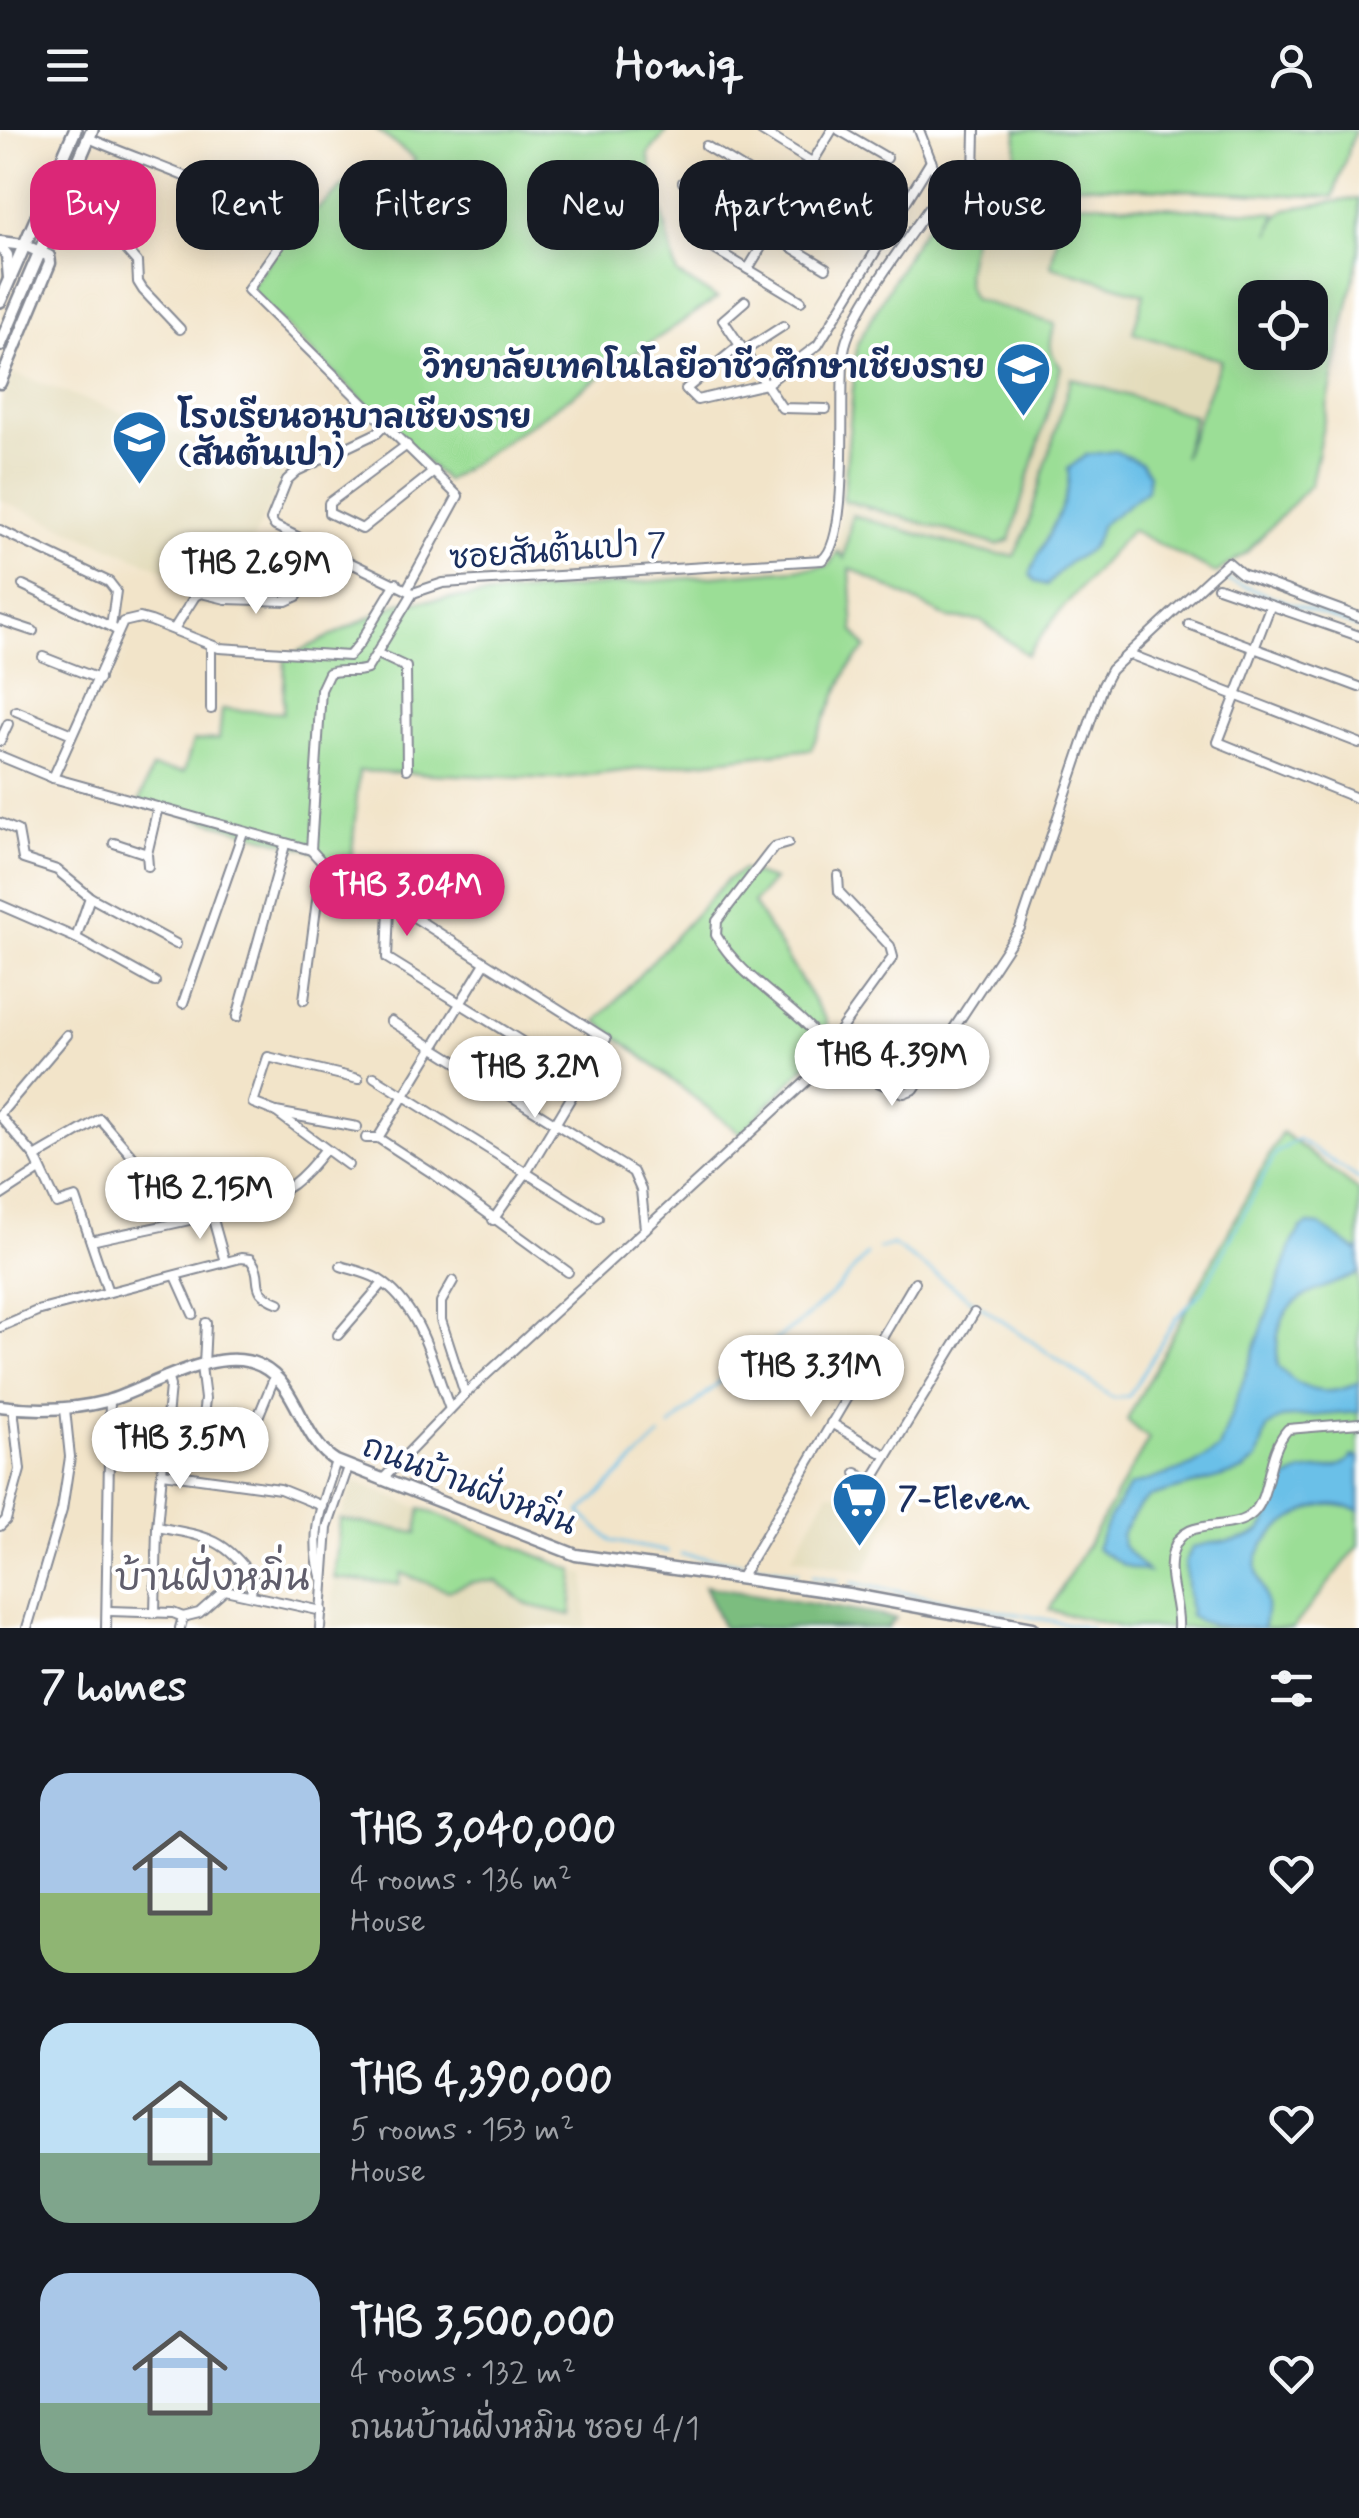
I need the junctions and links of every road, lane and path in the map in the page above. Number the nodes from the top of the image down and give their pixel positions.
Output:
1 (74, 130) edge
2 (760, 130) edge
3 (836, 130) edge
4 (919, 130) edge
5 (976, 130) edge
6 (90, 134) edge
7 (706, 146) dead end
8 (887, 158) dead end
9 (61, 160) edge
10 (79, 160) edge
11 (729, 160) edge
12 (807, 160) edge
13 (814, 160) edge
14 (931, 160) edge
15 (975, 160) edge
16 (928, 166) edge
17 (928, 210) edge
18 (30, 226) edge
19 (30, 231) edge
20 (0, 242) edge
21 (24, 245) junction
22 (126, 250) edge
23 (716, 250) edge
24 (759, 250) edge
25 (796, 250) edge
26 (40, 251) junction
27 (826, 268) dead end
28 (748, 269) junction
29 (9, 279) junction
30 (0, 301) edge
31 (746, 301) dead end
32 (801, 301) dead end
33 (783, 326) dead end
34 (180, 329) dead end
35 (0, 345) edge
36 (742, 348) junction
37 (0, 382) edge
38 (766, 384) junction
39 (826, 409) dead end
40 (385, 425) junction
41 (407, 445) junction
42 (435, 472) junction
43 (0, 530) edge
44 (309, 579) dead end
45 (396, 582) junction
46 (23, 585) dead end
47 (1218, 586) dead end
48 (410, 591) junction
49 (1270, 607) junction
50 (1359, 616) edge
51 (0, 620) edge
52 (1189, 624) dead end
53 (115, 629) junction
54 (174, 629) junction
55 (34, 632) dead end
56 (1359, 636) edge
57 (210, 646) junction
58 (1253, 649) junction
59 (378, 654) junction
60 (1129, 654) junction
61 (43, 657) dead end
62 (99, 679) junction
63 (1359, 687) edge
64 (1234, 695) junction
65 (211, 708) dead end
66 (16, 711) dead end
67 (8, 724) dead end
68 (72, 734) junction
69 (0, 740) edge
70 (1359, 743) edge
71 (0, 756) edge
72 (407, 769) dead end
73 (52, 778) junction
74 (1359, 799) edge
75 (158, 808) junction
76 (0, 822) edge
77 (243, 832) junction
78 (114, 843) dead end
79 (788, 843) dead end
80 (285, 844) junction
81 (311, 850) junction
82 (147, 854) junction
83 (148, 866) dead end
84 (838, 876) dead end
85 (90, 897) junction
86 (0, 905) edge
87 (76, 938) junction
88 (176, 944) dead end
89 (485, 963) junction
90 (154, 982) dead end
91 (304, 1000) dead end
92 (183, 1003) dead end
93 (460, 1004) junction
94 (238, 1017) dead end
95 (391, 1021) dead end
96 (67, 1035) dead end
97 (434, 1046) junction
98 (827, 1048) junction
99 (822, 1067) junction
100 (374, 1077) dead end
101 (358, 1078) dead end
102 (582, 1079) junction
103 (404, 1096) junction
104 (276, 1112) junction
105 (0, 1115) edge
106 (556, 1124) junction
107 (356, 1127) dead end
108 (366, 1138) dead end
109 (378, 1138) junction
110 (325, 1150) junction
111 (35, 1157) junction
112 (348, 1164) dead end
113 (40, 1170) junction
114 (145, 1171) dead end
115 (526, 1172) junction
116 (0, 1196) edge
117 (211, 1212) junction
118 (598, 1218) dead end
119 (492, 1220) junction
120 (645, 1229) junction
121 (90, 1241) junction
122 (225, 1262) junction
123 (341, 1266) dead end
124 (568, 1272) dead end
125 (176, 1276) junction
126 (454, 1282) dead end
127 (915, 1282) dead end
128 (383, 1283) junction
129 (108, 1292) junction
130 (279, 1303) dead end
131 (974, 1313) dead end
132 (193, 1314) dead end
133 (206, 1323) dead end
134 (0, 1327) edge
135 (338, 1336) dead end
136 (203, 1366) junction
137 (168, 1376) junction
138 (276, 1376) junction
139 (465, 1394) junction
140 (110, 1400) junction
141 (0, 1406) edge
142 (13, 1408) junction
143 (65, 1409) junction
144 (450, 1409) junction
145 (258, 1416) dead end
146 (831, 1423) junction
147 (1359, 1423) edge
148 (201, 1435) dead end
149 (886, 1456) junction
150 (336, 1462) junction
151 (348, 1467) junction
152 (163, 1473) junction
153 (856, 1473) dead end
154 (382, 1480) junction
155 (322, 1506) junction
156 (0, 1526) edge
157 (157, 1527) junction
158 (741, 1577) junction
159 (322, 1580) junction
160 (250, 1593) junction
161 (322, 1610) junction
162 (108, 1611) junction
163 (155, 1613) junction
164 (183, 1618) junction
165 (27, 1628) edge
166 (106, 1628) edge
167 (180, 1628) edge
168 (320, 1628) edge
169 (1032, 1628) edge
170 (1178, 1628) edge

1 - 9 main road
2 - 12 street
3 - 8 street
3 - 13 street
4 - 14 street
5 - 15 street
6 - 10 main road
6 - 40 street
7 - 11 street
16 - 38 street
17 - 48 street, ซอยสันต้นเปา 7
18 - 20 street
19 - 21 main road
20 - 21 street
20 - 29 street
21 - 26 street
21 - 29 main road
22 - 34 street
23 - 28 street
24 - 28 street
25 - 27 street
26 - 35 main road
26 - 37 street
28 - 32 street
29 - 30 main road
31 - 36 street
33 - 36 street
36 - 38 street
36 - 38 street
38 - 39 street
40 - 41 street
40 - 45 street
41 - 42 street
41 - 42 street
42 - 48 street
43 - 53 street
44 - 54 street
45 - 48 street
45 - 57 street
46 - 53 street
47 - 49 street
48 - 59 street, ซอยสันต้นเปา 7
49 - 56 street
49 - 58 street
50 - 60 street
51 - 55 street
52 - 58 street
53 - 54 street
53 - 62 street
54 - 57 street
57 - 65 street
58 - 63 street
58 - 64 street
59 - 72 street
59 - 81 street
60 - 64 street
60 - 99 street
61 - 62 street
62 - 68 street
64 - 70 street
64 - 74 street
66 - 68 street
67 - 69 street
68 - 73 street
71 - 73 street
73 - 75 street
75 - 77 street
75 - 82 street
76 - 85 street
77 - 80 street
77 - 92 street
78 - 82 street
79 - 98 street
80 - 81 street
80 - 94 street
81 - 91 street
82 - 83 street
84 - 98 street
85 - 87 street
85 - 88 street
86 - 87 street
87 - 90 street
89 - 93 street
89 - 93 street
89 - 102 street
93 - 97 street
93 - 102 street
95 - 97 street
96 - 105 street
97 - 103 street
97 - 106 street
98 - 99 street
99 - 120 street
100 - 103 street
101 - 104 street
102 - 106 street
103 - 109 street
103 - 115 street
104 - 107 street
104 - 110 street
105 - 111 street
106 - 115 street
106 - 120 street
108 - 109 street
109 - 119 street
110 - 112 street
110 - 117 street
111 - 113 street
111 - 114 street
113 - 116 street
113 - 121 street
115 - 118 street
115 - 119 street
117 - 121 street
117 - 122 street
119 - 124 street
120 - 139 street
121 - 129 street
122 - 125 street
122 - 130 street
123 - 128 street
125 - 129 street
125 - 132 street
126 - 139 street
127 - 146 street
128 - 135 street
128 - 144 street
129 - 134 street
131 - 149 street
133 - 136 street
136 - 137 street
136 - 138 street
136 - 148 street
137 - 140 street
137 - 152 street
138 - 145 street
138 - 150 street, ถนนบ้านฝั่งหมิ่น
139 - 144 street
140 - 143 street
140 - 162 street
141 - 142 street
142 - 143 street
142 - 156 street
143 - 165 street
144 - 154 street
146 - 149 street
146 - 158 street
147 - 170 street
149 - 153 street
150 - 151 street, ถนนบ้านฝั่งหมิ่น
150 - 155 street
151 - 154 street, ถนนบ้านฝั่งหมิ่น
151 - 159 street
152 - 155 street
152 - 157 street
154 - 158 street, ถนนบ้านฝั่งหมิ่น
155 - 159 street
157 - 160 street
157 - 163 street
158 - 169 street, ถนนบ้านฝั่งหมิ่น
159 - 161 street
160 - 161 street
160 - 164 street
161 - 168 street
162 - 163 street
162 - 166 street
163 - 164 street
164 - 167 street

